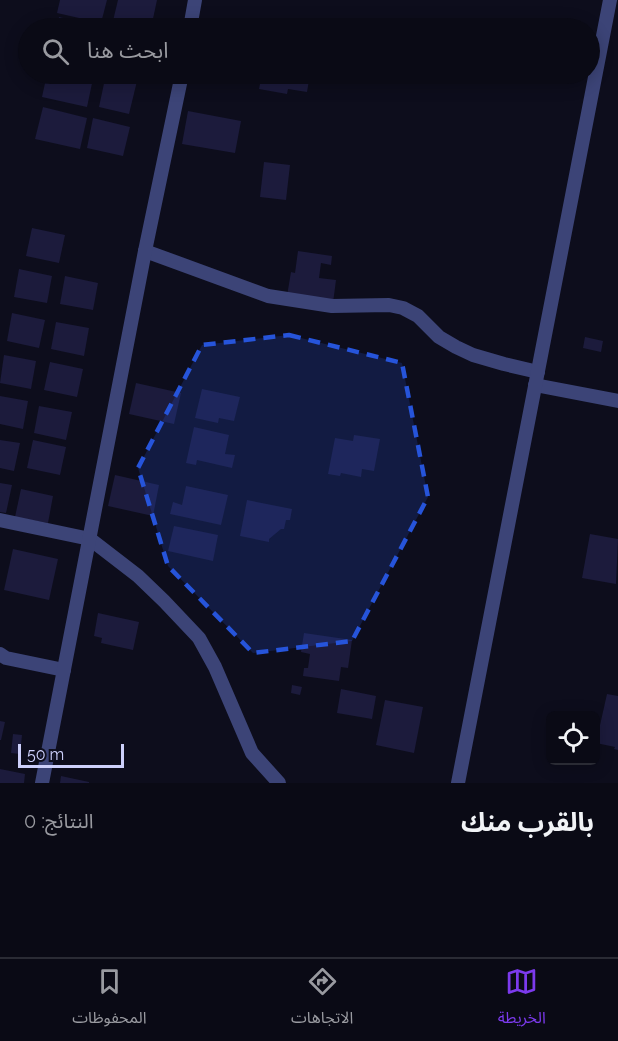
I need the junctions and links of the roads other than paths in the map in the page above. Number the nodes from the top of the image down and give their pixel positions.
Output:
1 (195, 0) edge
2 (610, 0) edge
3 (192, 18) edge
4 (600, 51) edge
5 (180, 84) edge
6 (594, 84) edge
7 (145, 251) junction
8 (536, 378) junction
9 (618, 401) edge
10 (0, 520) edge
11 (90, 539) junction
12 (0, 654) edge
13 (64, 670) junction
14 (42, 783) edge
15 (279, 783) edge
16 (458, 783) edge

1 - 3 street
2 - 4 street
5 - 7 street
6 - 8 street
7 - 8 street
7 - 11 street
8 - 9 street
8 - 16 street
10 - 11 street
11 - 13 street
11 - 15 street
12 - 13 street
13 - 14 street

